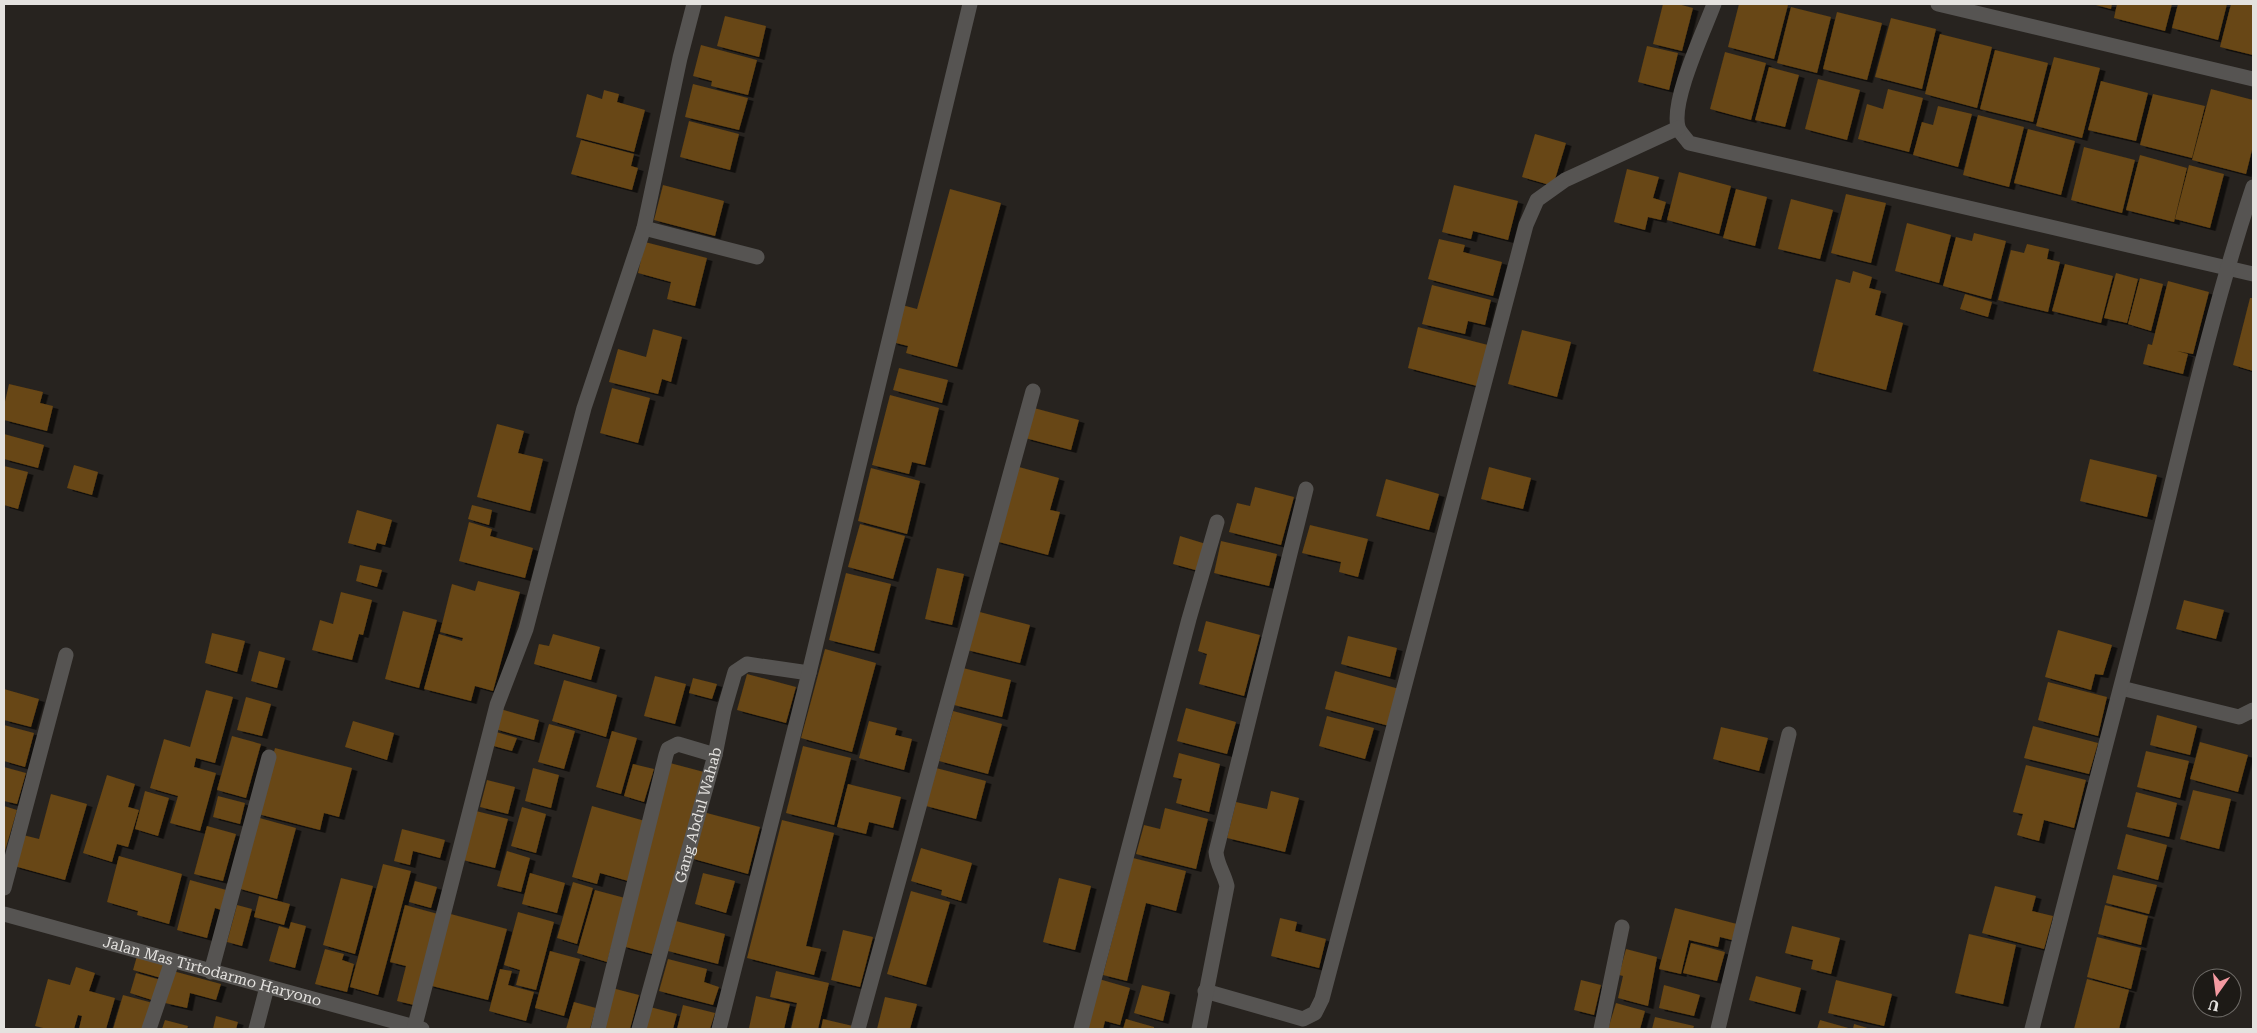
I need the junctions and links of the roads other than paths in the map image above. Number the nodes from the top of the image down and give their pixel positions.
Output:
1 (694, 4) edge
2 (970, 4) edge
3 (1714, 4) edge
4 (1938, 4) edge
5 (2253, 79) edge
6 (1678, 128) junction
7 (2253, 187) edge
8 (644, 228) junction
9 (757, 257) dead end
10 (2227, 267) junction
11 (2253, 274) edge
12 (1033, 391) dead end
13 (1306, 489) dead end
14 (1218, 522) dead end
15 (66, 655) dead end
16 (809, 672) junction
17 (2121, 688) junction
18 (2253, 710) edge
19 (1789, 734) dead end
20 (715, 755) junction
21 (269, 757) dead end
22 (4, 888) edge
23 (4, 914) edge
24 (1622, 927) dead end
25 (172, 961) junction
26 (211, 972) junction
27 (267, 987) junction
28 (1205, 991) junction
29 (149, 1029) edge
30 (256, 1029) edge
31 (417, 1029) edge
32 (598, 1029) edge
33 (639, 1029) edge
34 (719, 1029) edge
35 (858, 1029) edge
36 (1081, 1029) edge
37 (1199, 1029) edge
38 (1601, 1029) edge
39 (1718, 1029) edge
40 (2032, 1029) edge

1 - 8 street
2 - 16 street
3 - 6 street
4 - 5 street
6 - 10 street
6 - 28 street
7 - 10 street
8 - 9 street
8 - 31 street
10 - 11 street
10 - 17 street
12 - 35 street
13 - 28 street
14 - 36 street
15 - 22 street
16 - 20 street, Gang Abdul Wahab
16 - 34 street
17 - 18 street
17 - 40 street
19 - 39 street
20 - 32 street
20 - 33 street, Gang Abdul Wahab
21 - 26 street
23 - 25 street, Jalan Mas Tirtodarmo Haryono
24 - 38 street
25 - 26 street, Jalan Mas Tirtodarmo Haryono
25 - 29 street
26 - 27 street, Jalan Mas Tirtodarmo Haryono
27 - 30 street
27 - 31 street, Jalan Mas Tirtodarmo Haryono
28 - 37 street

